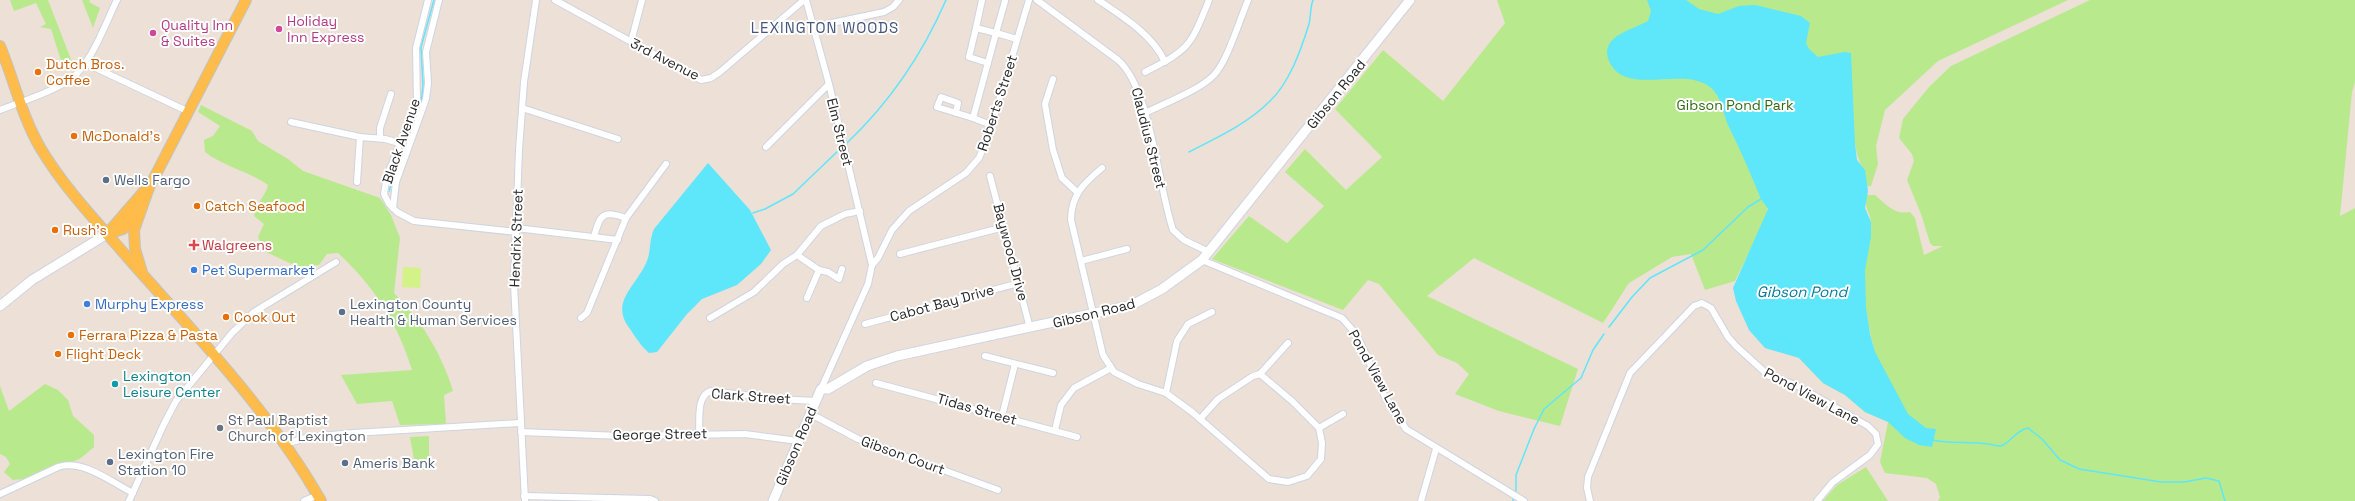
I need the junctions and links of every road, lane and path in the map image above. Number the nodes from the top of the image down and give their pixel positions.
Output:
1 (117, 0) edge
2 (246, 0) edge
3 (428, 0) edge
4 (439, 0) edge
5 (536, 0) edge
6 (555, 0) edge
7 (642, 0) edge
8 (805, 0) edge
9 (899, 0) edge
10 (982, 0) edge
11 (1029, 0) edge
12 (1038, 0) edge
13 (1209, 0) edge
14 (1248, 0) edge
15 (1410, 0) edge
16 (1005, 1) dead end
17 (1103, 1) edge
18 (813, 27) junction
19 (976, 28) junction
20 (996, 33) junction
21 (1017, 39) junction
22 (631, 42) junction
23 (0, 46) edge
24 (1165, 62) junction
25 (85, 63) junction
26 (988, 63) junction
27 (1145, 72) dead end
28 (1053, 79) dead end
29 (829, 84) junction
30 (391, 94) dead end
31 (20, 102) junction
32 (522, 108) junction
33 (0, 110) edge
34 (187, 111) junction
35 (956, 113) dead end
36 (1145, 113) junction
37 (973, 118) junction
38 (291, 122) dead end
39 (991, 125) junction
40 (360, 137) junction
41 (380, 138) junction
42 (618, 139) dead end
43 (400, 144) junction
44 (408, 146) junction
45 (766, 147) dead end
46 (666, 164) dead end
47 (1102, 168) dead end
48 (990, 176) dead end
49 (152, 182) junction
50 (357, 182) dead end
51 (1077, 192) junction
52 (143, 205) junction
53 (393, 208) junction
54 (860, 211) junction
55 (626, 218) junction
56 (1004, 226) junction
57 (516, 230) junction
58 (107, 234) junction
59 (594, 237) junction
60 (618, 240) junction
61 (1127, 249) dead end
62 (1209, 252) junction
63 (900, 254) dead end
64 (797, 255) junction
65 (1202, 260) junction
66 (1081, 261) junction
67 (336, 262) dead end
68 (872, 265) junction
69 (842, 269) dead end
70 (819, 270) junction
71 (144, 275) junction
72 (1019, 283) junction
73 (807, 298) dead end
74 (0, 306) edge
75 (1212, 312) dead end
76 (1095, 315) junction
77 (581, 318) dead end
78 (710, 318) dead end
79 (865, 324) dead end
80 (1030, 328) junction
81 (1288, 343) dead end
82 (213, 356) junction
83 (985, 356) dead end
84 (1015, 364) junction
85 (1111, 368) junction
86 (1053, 373) dead end
87 (1260, 374) junction
88 (876, 383) dead end
89 (821, 389) junction
90 (1166, 393) junction
91 (816, 401) junction
92 (811, 414) junction
93 (1343, 414) dead end
94 (1002, 416) junction
95 (1200, 419) junction
96 (520, 424) junction
97 (1320, 428) junction
98 (1055, 430) junction
99 (521, 432) junction
100 (699, 434) junction
101 (1077, 437) dead end
102 (798, 441) junction
103 (285, 444) junction
104 (1436, 449) junction
105 (998, 490) dead end
106 (133, 493) junction
107 (0, 494) edge
108 (320, 498) edge
109 (524, 499) edge
110 (129, 501) edge
111 (304, 501) edge
112 (655, 501) edge
113 (773, 501) edge
114 (1421, 501) edge
115 (1524, 501) edge
116 (1590, 501) edge
117 (1817, 501) edge

1 - 25 street
2 - 34 main road
3 - 43 street, Black Avenue
4 - 44 street, Black Avenue
5 - 32 street, Hendrix Street
6 - 22 street, 3rd Avenue
7 - 22 street
8 - 18 street, Elm Street
8 - 22 street, 3rd Avenue
9 - 18 street
10 - 19 street
11 - 21 street, Roberts Street
12 - 36 street, Claudius Street
13 - 24 street
14 - 36 street
15 - 62 street, Gibson Road
16 - 20 street
17 - 24 street
18 - 29 street, Elm Street
19 - 20 street
19 - 26 street
20 - 21 street
20 - 26 street
21 - 39 street, Roberts Street
23 - 31 main road
24 - 27 street
25 - 31 street
25 - 34 street
26 - 37 street
28 - 51 street
29 - 45 street
29 - 54 street, Elm Street
30 - 41 street
31 - 33 street
31 - 58 main road
32 - 42 street
32 - 57 street, Hendrix Street
34 - 49 main road
35 - 37 street
36 - 62 street, Claudius Street
37 - 39 street
38 - 40 street
39 - 68 street, Roberts Street
40 - 41 street
40 - 50 street
41 - 43 street
43 - 44 street
43 - 53 street, Black Avenue
44 - 53 street, Black Avenue
46 - 55 street
47 - 51 street
48 - 56 street, Baywood Drive
49 - 52 main road
49 - 58 main road
51 - 66 street
52 - 58 main road
52 - 71 main road
53 - 57 street, Black Avenue
54 - 64 street
54 - 68 street, Elm Street
55 - 59 street
55 - 60 street
56 - 63 street
56 - 72 street, Baywood Drive
57 - 59 street, Black Avenue
57 - 96 street, Hendrix Street
58 - 71 main road
58 - 74 street
59 - 60 street, Black Avenue
60 - 77 street
61 - 66 street
62 - 65 street, Gibson Road
64 - 70 street
64 - 78 street
65 - 76 street, Gibson Road
65 - 104 street, Pond View Lane
66 - 76 street
67 - 82 street
68 - 89 street, Roberts Street
69 - 70 street
70 - 73 street
71 - 82 main road
72 - 79 street, Cabot Bay Drive
72 - 80 street, Baywood Drive
75 - 90 street
76 - 80 street, Gibson Road
76 - 85 street
80 - 89 street, Gibson Road
81 - 87 street
82 - 103 main road
82 - 106 street
83 - 84 street
84 - 86 street
84 - 94 street
85 - 90 street
85 - 98 street
87 - 95 street
87 - 97 street
88 - 94 street, Tidas Street
89 - 91 street, Gibson Road
90 - 95 street
91 - 92 street, Gibson Road
91 - 100 street, Clark Street
92 - 102 street, Gibson Road
92 - 105 street, Gibson Court
93 - 97 street
94 - 98 street, Tidas Street
95 - 97 street
96 - 99 street, Hendrix Street
96 - 103 street
98 - 101 street, Tidas Street
99 - 100 street, George Street
99 - 109 street, Hendrix Street
100 - 102 street, George Street
102 - 113 street, Gibson Road
103 - 108 main road
104 - 114 street
104 - 115 street, Pond View Lane
106 - 107 street
106 - 110 street
108 - 111 street
109 - 112 street
116 - 117 street, Pond View Lane

